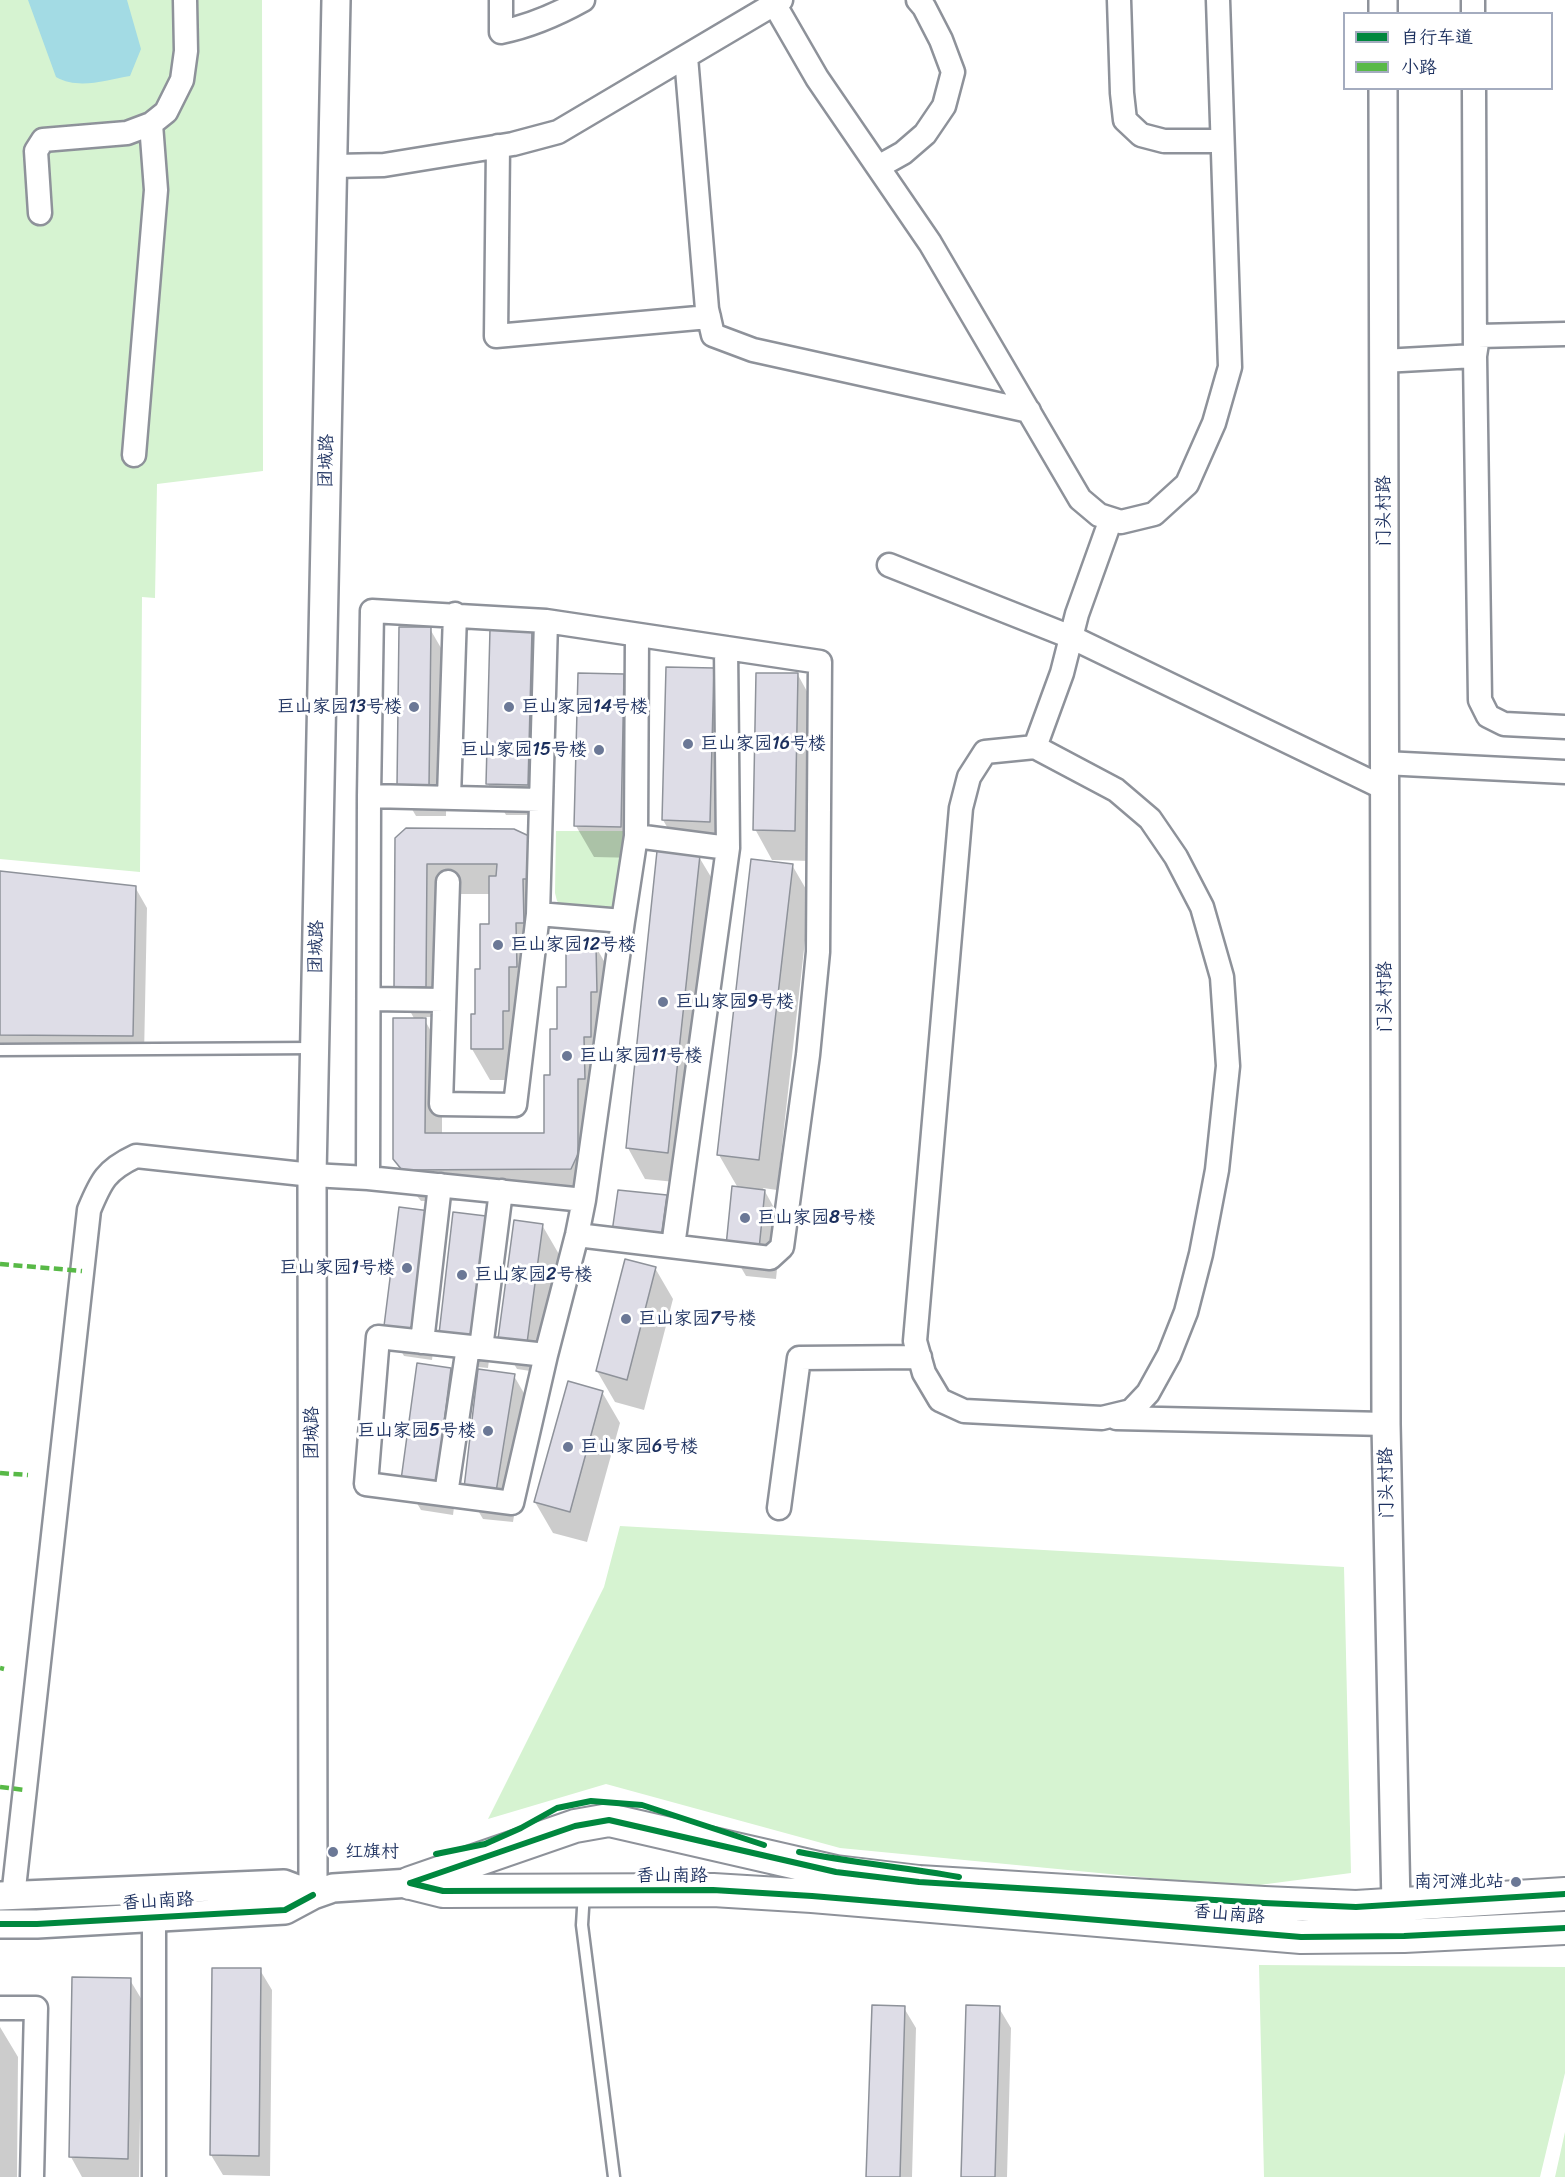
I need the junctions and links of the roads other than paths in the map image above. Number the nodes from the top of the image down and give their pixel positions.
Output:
1 (185, 0) edge
2 (336, 0) edge
3 (501, 0) edge
4 (583, 0) edge
5 (918, 0) edge
6 (1119, 0) edge
7 (1218, 0) edge
8 (776, 1) edge
9 (686, 57) junction
10 (1383, 90) edge
11 (1474, 90) edge
12 (151, 124) junction
13 (1222, 141) junction
14 (498, 146) junction
15 (334, 166) junction
16 (878, 167) junction
17 (40, 213) dead end
18 (709, 317) junction
19 (1565, 334) edge
20 (1475, 356) junction
21 (1383, 361) junction
22 (1029, 411) junction
23 (134, 455) dead end
24 (1111, 519) junction
25 (889, 565) dead end
26 (455, 614) junction
27 (546, 621) junction
28 (637, 635) junction
29 (1071, 637) junction
30 (726, 648) junction
31 (1565, 727) edge
32 (1035, 747) junction
33 (1565, 772) edge
34 (1384, 776) junction
35 (369, 796) junction
36 (449, 797) junction
37 (540, 800) junction
38 (636, 836) junction
39 (728, 848) junction
40 (448, 882) dead end
41 (538, 914) junction
42 (623, 921) junction
43 (369, 999) junction
44 (444, 1000) junction
45 (315, 1047) junction
46 (0, 1050) edge
47 (312, 1175) junction
48 (368, 1178) junction
49 (440, 1185) junction
50 (501, 1191) junction
51 (584, 1200) junction
52 (577, 1235) junction
53 (673, 1246) junction
54 (422, 1342) junction
55 (475, 1347) junction
56 (546, 1355) junction
57 (920, 1357) junction
58 (1102, 1418) junction
59 (1386, 1424) junction
60 (446, 1494) junction
61 (779, 1508) dead end
62 (410, 1882) junction
63 (584, 1892) junction
64 (1565, 1894) edge
65 (313, 1895) junction
66 (7, 1897) edge
67 (1396, 1905) junction
68 (154, 1917) junction
69 (0, 1924) edge
70 (1565, 1928) edge
71 (0, 2008) edge
72 (32, 2177) edge
73 (154, 2177) edge
74 (614, 2177) edge

1 - 12 street
2 - 15 street, 团城路
3 - 4 street
5 - 16 street
6 - 13 street
7 - 13 street
8 - 9 street
8 - 16 street
9 - 14 street
9 - 18 street
10 - 21 street, 门头村路
11 - 20 street
12 - 17 street
12 - 23 street
13 - 24 street
14 - 15 street
14 - 18 street
15 - 45 street, 团城路
16 - 22 street
18 - 22 street
19 - 20 street
20 - 21 street
20 - 31 street
21 - 34 street, 门头村路
22 - 24 street
24 - 29 street
25 - 29 street
26 - 27 street
26 - 35 street
26 - 36 street
27 - 28 street
27 - 37 street
28 - 30 street
28 - 38 street
29 - 32 street
29 - 34 street
30 - 39 street
30 - 53 street
32 - 57 street
32 - 58 street
33 - 34 street
34 - 59 street, 门头村路
35 - 36 street
35 - 43 street
36 - 37 street
37 - 41 street
38 - 39 street
38 - 42 street
39 - 53 street
40 - 44 street
41 - 42 street
41 - 44 street
42 - 51 street
43 - 44 street
43 - 48 street
45 - 46 lane
45 - 47 street, 团城路
47 - 48 street
47 - 65 street, 团城路
47 - 66 street
48 - 49 street
49 - 50 street
49 - 54 street
50 - 51 street
50 - 55 street
51 - 52 street
52 - 53 street
52 - 56 street
54 - 55 street
54 - 60 street
55 - 56 street
55 - 60 street
56 - 60 street
57 - 58 street
57 - 61 street
58 - 59 street
59 - 67 street, 门头村路
62 - 63 main road, 香山南路
62 - 65 street, 香山南路
62 - 67 main road, 香山南路
63 - 70 main road, 香山南路
63 - 74 lane
64 - 67 main road, 香山南路
65 - 66 street, 香山南路
65 - 68 street, 香山南路
68 - 69 street, 香山南路
68 - 73 street
71 - 72 street

